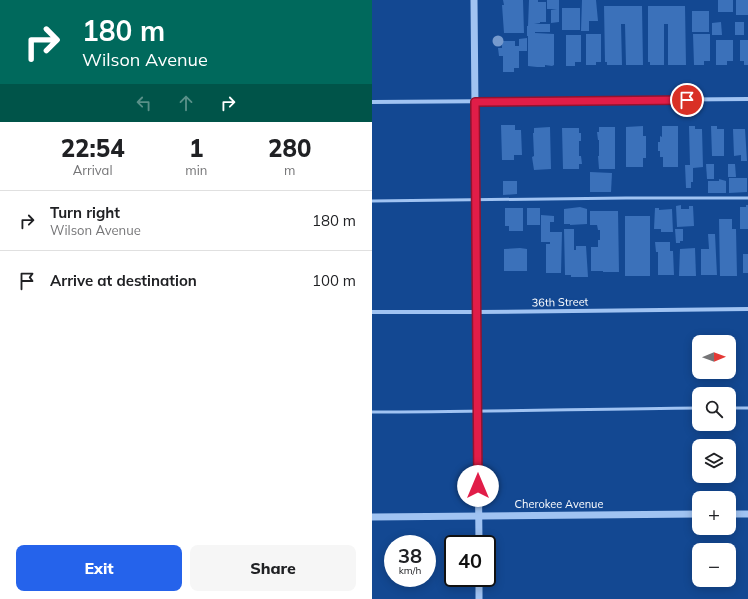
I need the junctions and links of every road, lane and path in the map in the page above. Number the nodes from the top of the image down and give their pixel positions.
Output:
1 (474, 0) edge
2 (748, 99) edge
3 (372, 102) edge
4 (475, 102) junction
5 (748, 198) edge
6 (476, 199) junction
7 (372, 201) edge
8 (748, 309) edge
9 (372, 312) edge
10 (477, 312) junction
11 (692, 408) edge
12 (736, 408) edge
13 (748, 408) edge
14 (372, 412) edge
15 (478, 412) junction
16 (692, 514) edge
17 (736, 514) edge
18 (748, 514) edge
19 (478, 516) junction
20 (372, 517) edge
21 (479, 535) edge
22 (479, 587) edge
23 (479, 599) edge

1 - 4 street
2 - 4 street
3 - 4 street
4 - 6 street
5 - 6 lane
6 - 7 lane
6 - 10 street
8 - 10 street, 36th Street
9 - 10 street, 36th Street
10 - 15 street
11 - 15 lane
12 - 13 lane
14 - 15 lane
15 - 19 street
16 - 19 street, Cherokee Avenue
17 - 18 street
19 - 20 street, Cherokee Avenue
19 - 21 street
22 - 23 street

